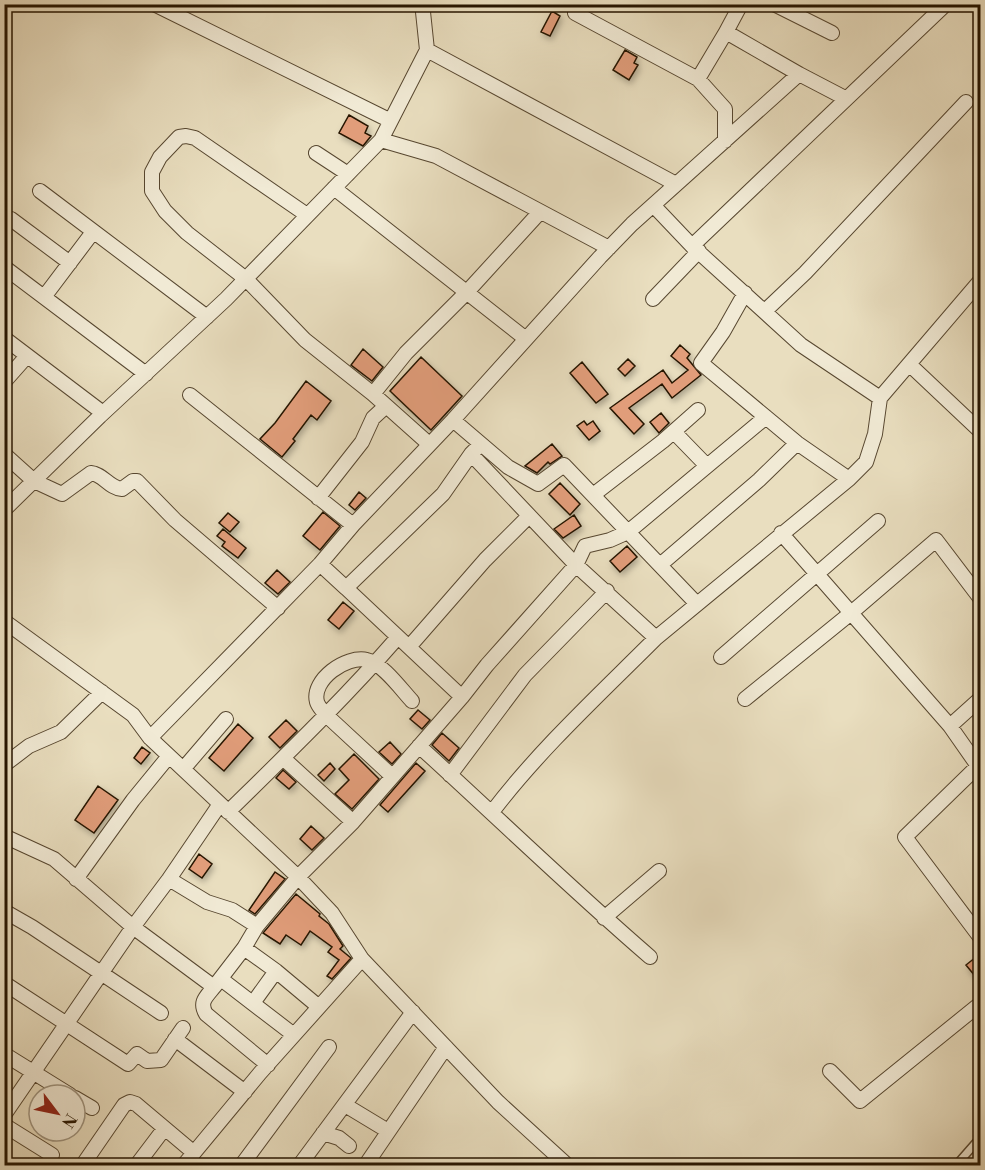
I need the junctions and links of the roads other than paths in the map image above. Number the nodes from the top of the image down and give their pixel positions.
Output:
1 (154, 4) edge
2 (579, 4) edge
3 (774, 4) edge
4 (946, 4) edge
5 (736, 6) edge
6 (422, 7) edge
7 (726, 32) junction
8 (832, 33) dead end
9 (427, 50) junction
10 (799, 74) junction
11 (698, 79) junction
12 (845, 98) junction
13 (966, 102) dead end
14 (389, 120) junction
15 (381, 140) junction
16 (725, 141) junction
17 (316, 153) dead end
18 (348, 174) junction
19 (676, 184) junction
20 (334, 188) junction
21 (39, 191) dead end
22 (653, 205) junction
23 (540, 212) junction
24 (307, 215) junction
25 (10, 219) dead end
26 (93, 232) junction
27 (609, 248) junction
28 (695, 248) junction
29 (70, 263) junction
30 (4, 267) edge
31 (246, 279) junction
32 (981, 281) edge
33 (467, 292) junction
34 (746, 293) junction
35 (44, 297) junction
36 (653, 299) dead end
37 (765, 311) junction
38 (207, 317) junction
39 (4, 338) edge
40 (526, 339) junction
41 (27, 356) junction
42 (909, 364) junction
43 (146, 374) junction
44 (4, 382) edge
45 (373, 394) junction
46 (190, 395) dead end
47 (880, 398) junction
48 (386, 406) junction
49 (698, 410) dead end
50 (103, 414) junction
51 (766, 417) junction
52 (453, 420) junction
53 (981, 430) edge
54 (674, 432) junction
55 (797, 443) junction
56 (429, 444) junction
57 (476, 449) junction
58 (4, 454) edge
59 (707, 466) junction
60 (849, 479) junction
61 (34, 481) junction
62 (593, 495) junction
63 (318, 498) junction
64 (4, 510) edge
65 (530, 516) junction
66 (878, 521) dead end
67 (353, 525) junction
68 (628, 532) junction
69 (781, 533) junction
70 (320, 564) junction
71 (576, 565) junction
72 (660, 566) junction
73 (817, 574) junction
74 (346, 588) junction
75 (607, 591) junction
76 (981, 598) edge
77 (697, 604) junction
78 (278, 608) junction
79 (851, 613) junction
80 (4, 621) edge
81 (398, 637) junction
82 (656, 639) junction
83 (409, 647) junction
84 (721, 657) dead end
85 (376, 663) junction
86 (102, 692) junction
87 (462, 697) junction
88 (745, 699) dead end
89 (981, 699) edge
90 (412, 701) dead end
91 (325, 714) junction
92 (226, 719) dead end
93 (950, 726) junction
94 (150, 738) junction
95 (419, 746) junction
96 (169, 756) junction
97 (283, 759) junction
98 (4, 765) edge
99 (979, 766) edge
100 (184, 768) junction
101 (450, 775) junction
102 (392, 776) junction
103 (224, 808) junction
104 (492, 812) junction
105 (353, 822) junction
106 (4, 836) edge
107 (659, 871) dead end
108 (298, 877) junction
109 (76, 879) junction
110 (169, 879) junction
111 (4, 911) edge
112 (604, 918) junction
113 (257, 926) junction
114 (133, 927) junction
115 (981, 937) edge
116 (244, 948) junction
117 (650, 957) dead end
118 (362, 959) junction
119 (276, 971) junction
120 (102, 974) junction
121 (4, 983) edge
122 (217, 983) junction
123 (253, 1003) junction
124 (981, 1004) edge
125 (319, 1007) junction
126 (413, 1012) junction
127 (161, 1013) dead end
128 (67, 1024) junction
129 (294, 1035) junction
130 (329, 1047) dead end
131 (446, 1047) junction
132 (4, 1054) edge
133 (268, 1065) junction
134 (830, 1071) dead end
135 (34, 1073) junction
136 (50, 1083) edge
137 (245, 1092) junction
138 (87, 1105) edge
139 (345, 1105) junction
140 (92, 1108) dead end
141 (4, 1115) edge
142 (4, 1125) edge
143 (164, 1129) junction
144 (388, 1131) junction
145 (323, 1133) junction
146 (981, 1138) edge
147 (349, 1146) dead end
148 (193, 1152) junction
149 (52, 1155) dead end
150 (567, 1165) edge
151 (82, 1166) edge
152 (136, 1166) edge
153 (183, 1166) edge
154 (241, 1166) edge
155 (299, 1166) edge
156 (364, 1166) edge
157 (958, 1166) edge

1 - 14 street
2 - 11 street
3 - 8 street
4 - 12 street
5 - 7 street
6 - 9 street
7 - 10 street
7 - 11 street
9 - 14 street
9 - 19 street
10 - 12 street
10 - 16 street
11 - 16 street
12 - 28 street
13 - 37 street
14 - 15 street
15 - 18 street
15 - 23 street
16 - 19 street
17 - 18 street
18 - 20 street
19 - 22 street
20 - 24 street
20 - 33 street
21 - 26 street
22 - 27 street
22 - 28 street
23 - 27 street
23 - 33 street
24 - 31 street
24 - 31 street
25 - 29 street
26 - 29 street
26 - 38 street
27 - 40 street
28 - 34 street
28 - 36 street
29 - 35 street
30 - 35 street
31 - 38 street
31 - 45 street
32 - 42 street
33 - 40 street
33 - 45 street
34 - 37 street
34 - 51 street
35 - 43 street
37 - 47 street
38 - 43 street
39 - 41 street
40 - 52 street
41 - 44 street
41 - 50 street
42 - 47 street
42 - 53 street
43 - 50 street
45 - 48 street
46 - 63 street
47 - 60 street
48 - 56 street
48 - 63 street
49 - 54 street
50 - 61 street
51 - 55 street
51 - 59 street
52 - 56 street
52 - 57 street
54 - 59 street
54 - 62 street
55 - 60 street
55 - 72 street
56 - 67 street
57 - 62 street
57 - 65 street
57 - 74 street
58 - 61 street
59 - 68 street
60 - 69 street
61 - 64 street
61 - 78 street
62 - 68 street
63 - 67 street
65 - 71 street
65 - 83 street
66 - 73 street
67 - 70 street
68 - 71 street
68 - 72 street
69 - 73 street
69 - 77 street
70 - 74 street
70 - 78 street
71 - 75 street
71 - 87 street
72 - 77 street
73 - 79 street
73 - 84 street
74 - 81 street
75 - 82 street
75 - 101 street
76 - 79 street
77 - 82 street
78 - 94 street
79 - 88 street
79 - 93 street
80 - 86 street
81 - 83 street
81 - 85 street
82 - 104 street
83 - 87 street
85 - 90 street
85 - 91 street
85 - 91 street
86 - 94 street
86 - 98 street
87 - 95 street
89 - 93 street
91 - 97 street
91 - 102 street
92 - 100 street
93 - 99 street
94 - 96 street
95 - 101 street
95 - 102 street
96 - 100 street
96 - 109 street
97 - 103 street
97 - 105 street
99 - 115 street
100 - 103 street
101 - 104 street
102 - 105 street
103 - 108 street
103 - 110 street
104 - 112 street
105 - 108 street
106 - 109 street
107 - 112 street
108 - 113 street
108 - 118 street
109 - 114 street
110 - 113 street
110 - 114 street
111 - 120 street
112 - 117 street
113 - 116 street
114 - 120 street
114 - 122 street
116 - 119 street
116 - 122 street
118 - 125 street
118 - 126 street
119 - 123 street
119 - 125 street
120 - 127 street
120 - 128 street
121 - 128 street
122 - 123 street
122 - 133 street
123 - 129 street
124 - 134 street
125 - 129 street
126 - 131 street
126 - 139 street
128 - 135 street
128 - 137 street
129 - 133 street
130 - 154 street
131 - 144 street
131 - 150 street
132 - 135 street
133 - 137 street
135 - 136 street
135 - 141 street
137 - 148 street
138 - 140 street
139 - 144 street
139 - 145 street
142 - 149 street
143 - 148 street
143 - 151 street
143 - 152 street
144 - 156 street
145 - 147 street
145 - 155 street
146 - 157 lane
148 - 153 street

